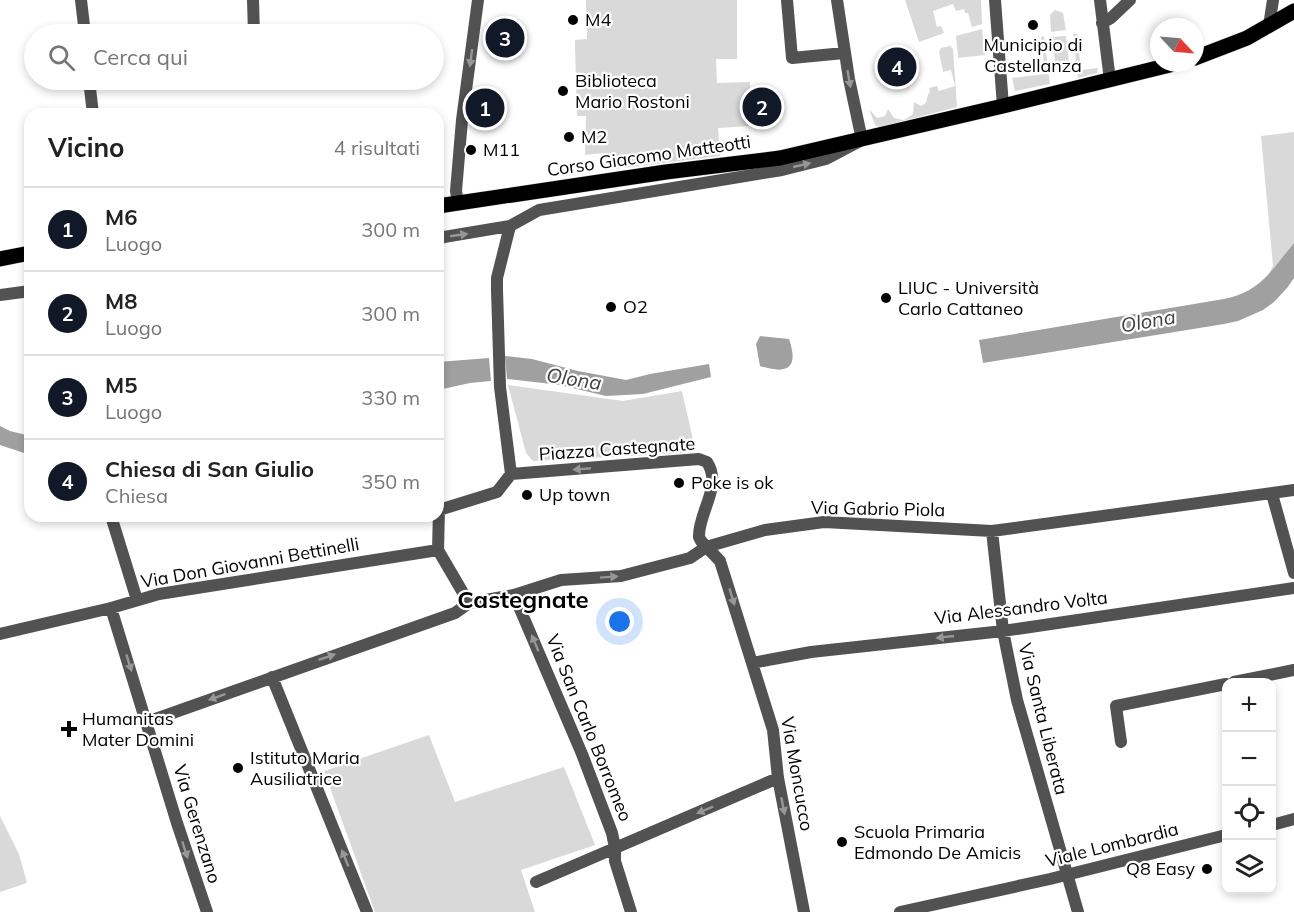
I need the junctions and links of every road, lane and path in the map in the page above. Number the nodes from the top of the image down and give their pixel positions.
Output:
1 (81, 0) edge
2 (253, 0) edge
3 (478, 0) edge
4 (787, 0) edge
5 (837, 0) edge
6 (995, 0) edge
7 (1100, 0) edge
8 (1130, 0) edge
9 (1273, 0) edge
10 (1294, 11) edge
11 (1102, 23) junction
12 (84, 24) edge
13 (254, 24) edge
14 (1269, 26) junction
15 (844, 53) junction
16 (1204, 55) edge
17 (1150, 70) edge
18 (1110, 80) junction
19 (90, 90) edge
20 (1003, 106) junction
21 (92, 108) edge
22 (861, 140) junction
23 (780, 158) junction
24 (744, 175) junction
25 (458, 203) junction
26 (444, 205) edge
27 (510, 226) junction
28 (444, 237) edge
29 (24, 254) edge
30 (0, 259) edge
31 (24, 292) edge
32 (0, 296) edge
33 (511, 474) junction
34 (1294, 490) edge
35 (1272, 494) junction
36 (444, 508) edge
37 (113, 522) edge
38 (439, 522) edge
39 (993, 531) junction
40 (706, 547) junction
41 (438, 550) junction
42 (1293, 569) edge
43 (1294, 588) edge
44 (514, 595) junction
45 (137, 600) junction
46 (470, 603) junction
47 (111, 608) junction
48 (1003, 630) junction
49 (0, 634) edge
50 (752, 663) junction
51 (1294, 670) edge
52 (272, 677) junction
53 (1254, 678) edge
54 (1222, 685) edge
55 (147, 722) junction
56 (1122, 742) dead end
57 (778, 778) junction
58 (1294, 819) edge
59 (1276, 824) edge
60 (1222, 836) edge
61 (615, 848) junction
62 (1066, 874) junction
63 (536, 882) dead end
64 (207, 912) edge
65 (367, 912) edge
66 (631, 912) edge
67 (804, 912) edge
68 (900, 912) edge
69 (1078, 912) edge

1 - 12 street
2 - 13 street
3 -> 25 street
4 - 15 street
5 - 15 street
6 - 20 street
7 - 11 street
8 - 11 street
9 - 14 street
10 - 14 main road
11 - 18 street
14 - 16 main road
15 -> 22 street
17 - 18 main road, Corso Giacomo Matteotti
18 - 20 main road, Corso Giacomo Matteotti
19 - 21 street
20 - 22 main road, Corso Giacomo Matteotti
22 - 23 main road, Corso Giacomo Matteotti
24 -> 22 street
23 - 24 street
23 - 25 main road, Corso Giacomo Matteotti
24 - 27 street
25 - 26 main road, Corso Giacomo Matteotti
28 -> 27 street
27 - 33 street
29 - 30 main road
31 - 32 street
33 - 36 street
40 -> 33 street, Piazza Castegnate
34 - 35 street, Via Gabrio Piola
35 - 39 street, Via Gabrio Piola
35 - 42 street
37 - 45 street
38 - 41 street
39 - 40 street, Via Gabrio Piola
39 - 48 street, Via Santa Liberata
44 -> 40 street, Via Gabrio Piola
40 -> 50 street, Via Moncucco
41 - 45 street, Via Don Giovanni Bettinelli
41 - 46 street
43 - 48 street, Via Alessandro Volta
44 - 46 street, Via Gabrio Piola
61 -> 44 street, Via San Carlo Borromeo
45 - 47 street, Via Don Giovanni Bettinelli
52 -> 46 street, Via Gabrio Piola
47 - 49 street, Via Don Giovanni Bettinelli
47 -> 55 street, Via Gerenzano
48 -> 50 street, Via Alessandro Volta
48 - 62 street, Via Santa Liberata
50 - 57 street, Via Moncucco
51 - 53 street
52 -> 55 street, Via Gabrio Piola
65 -> 52 street
54 - 56 street
55 -> 64 street, Via Gerenzano
57 -> 61 street
57 -> 67 street, Via Moncucco
58 - 59 street
60 - 62 street, Viale Lombardia
61 - 63 street
61 - 66 street, Via San Carlo Borromeo
62 - 68 street, Viale Lombardia
62 - 69 street, Via Santa Liberata

